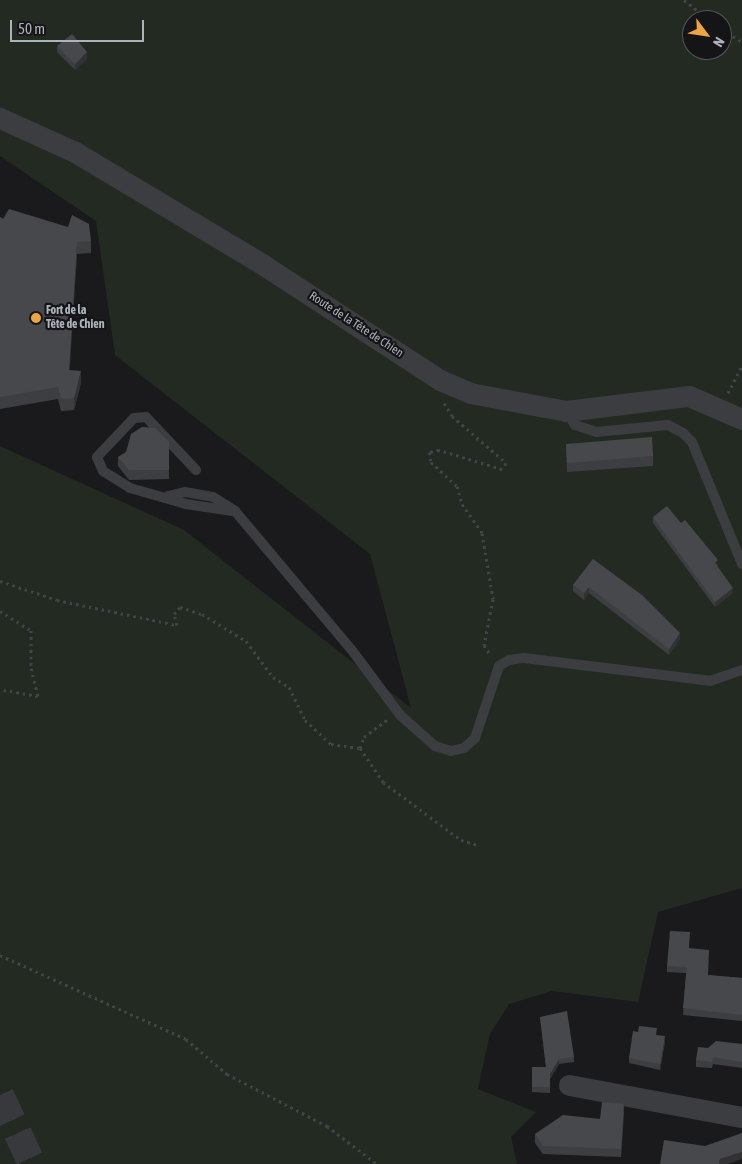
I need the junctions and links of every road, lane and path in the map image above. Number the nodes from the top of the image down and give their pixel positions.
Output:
1 (684, 0) edge
2 (697, 10) edge
3 (0, 118) edge
4 (742, 365) edge
5 (440, 380) junction
6 (721, 407) junction
7 (566, 411) junction
8 (742, 419) edge
9 (196, 470) dead end
10 (742, 564) edge
11 (0, 581) edge
12 (0, 610) edge
13 (499, 666) junction
14 (742, 670) edge
15 (0, 689) edge
16 (400, 715) junction
17 (360, 748) junction
18 (478, 845) dead end
19 (0, 955) edge
20 (569, 1085) dead end
21 (742, 1117) edge
22 (377, 1164) edge

1 - 2 path
3 - 5 street, Route de la Tête de Chien
4 - 6 path
5 - 7 street, Route de la Tête de Chien
5 - 13 path
6 - 7 street, Route de la Tête de Chien
6 - 8 street, Route de la Tête de Chien
7 - 10 lane
9 - 16 lane
11 - 17 path
12 - 15 path
13 - 14 lane
13 - 16 lane
16 - 17 path
17 - 18 path
19 - 22 path
20 - 21 street

